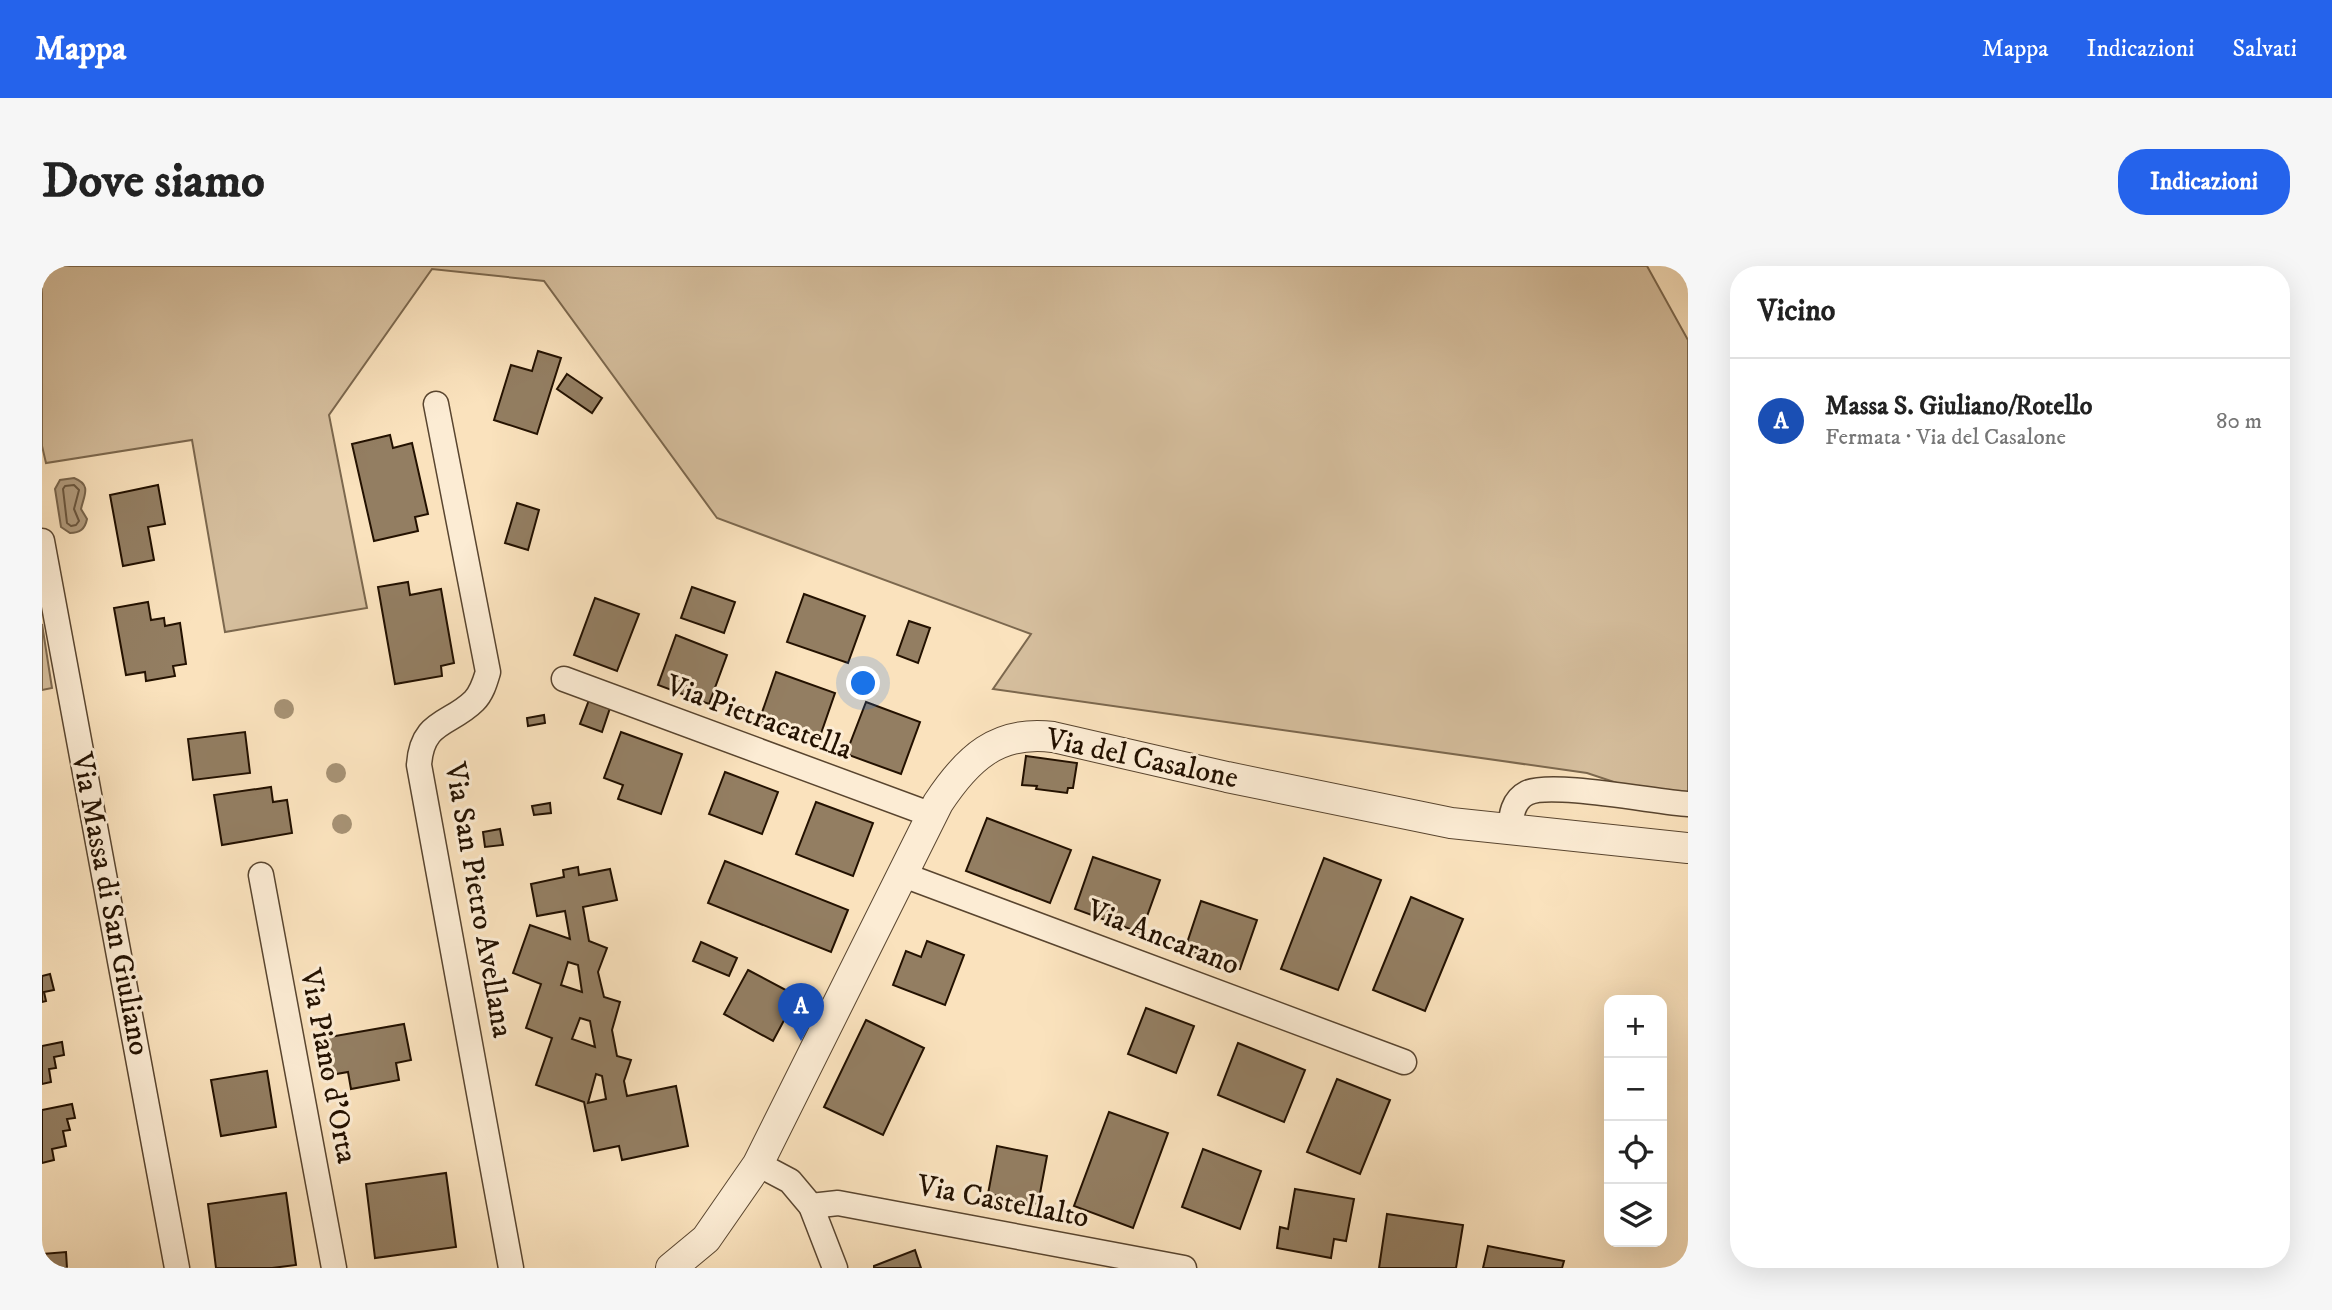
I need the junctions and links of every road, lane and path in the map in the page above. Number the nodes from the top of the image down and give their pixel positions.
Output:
1 (436, 404) dead end
2 (42, 541) edge
3 (564, 679) dead end
4 (1688, 804) edge
5 (932, 815) junction
6 (1510, 830) junction
7 (1688, 848) edge
8 (901, 874) junction
9 (261, 875) dead end
10 (1404, 1062) dead end
11 (758, 1164) junction
12 (811, 1206) junction
13 (177, 1268) edge
14 (334, 1268) edge
15 (511, 1268) edge
16 (671, 1268) edge
17 (835, 1268) edge
18 (1184, 1268) edge

1 - 15 street, Via San Pietro Avellana
2 - 13 street, Via Massa di San Giuliano
3 - 5 street, Via Pietracatella
4 - 6 street
5 - 6 street, Via del Casalone
5 - 8 street, Via del Casalone
6 - 7 street, Via del Casalone
8 - 10 street, Via Ancarano
8 - 11 street, Via del Casalone
9 - 14 street, Via Piano d'Orta
11 - 12 street
11 - 16 street
12 - 17 street
12 - 18 street, Via Castellalto

